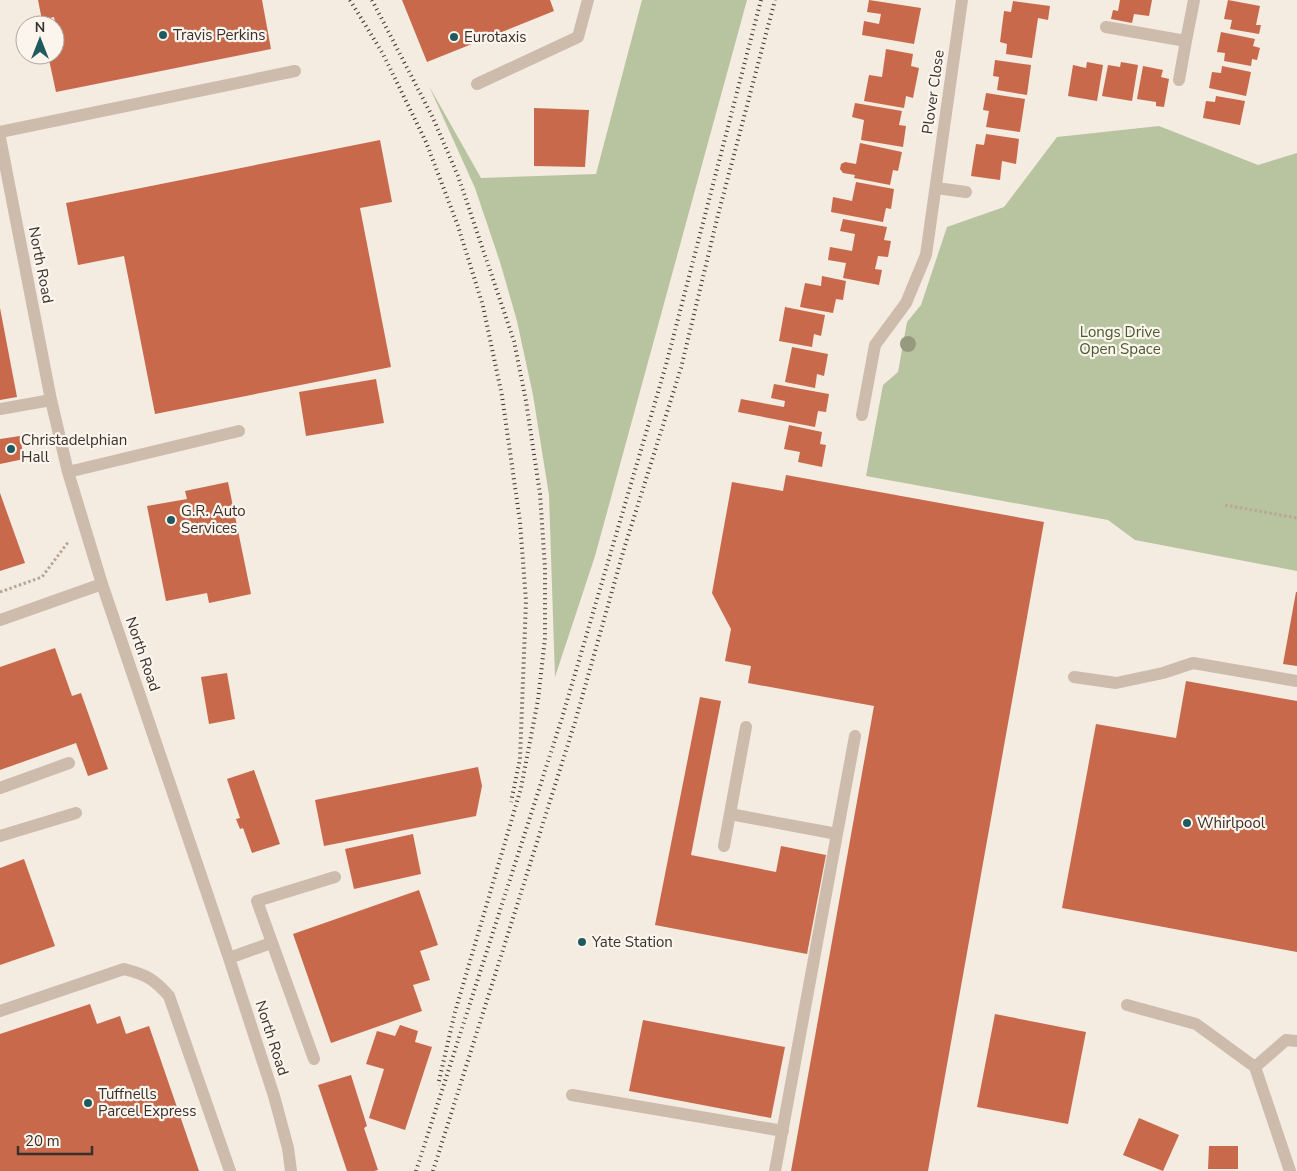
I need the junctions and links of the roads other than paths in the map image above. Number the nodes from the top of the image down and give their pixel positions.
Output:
1 (588, 0) edge
2 (962, 0) edge
3 (1194, 0) edge
4 (1106, 27) dead end
5 (1186, 41) junction
6 (295, 71) dead end
7 (1178, 80) dead end
8 (476, 84) dead end
9 (0, 132) edge
10 (0, 138) edge
11 (936, 188) junction
12 (966, 192) dead end
13 (51, 400) junction
14 (0, 409) edge
15 (862, 415) dead end
16 (239, 431) dead end
17 (68, 472) junction
18 (102, 584) junction
19 (0, 620) edge
20 (1074, 677) dead end
21 (1297, 681) edge
22 (746, 727) dead end
23 (855, 736) dead end
24 (69, 763) dead end
25 (0, 788) edge
26 (76, 813) dead end
27 (730, 814) junction
28 (837, 834) junction
29 (0, 836) edge
30 (724, 846) dead end
31 (335, 877) dead end
32 (271, 943) junction
33 (229, 958) junction
34 (1127, 1005) dead end
35 (0, 1011) edge
36 (1297, 1041) edge
37 (314, 1058) dead end
38 (1255, 1067) junction
39 (572, 1095) dead end
40 (783, 1131) junction
41 (230, 1171) edge
42 (291, 1171) edge
43 (775, 1171) edge
44 (1290, 1171) edge

1 - 8 street
2 - 11 street, Plover Close
3 - 5 street
4 - 5 street
5 - 7 street
6 - 9 street
10 - 13 street, North Road
11 - 12 street
11 - 15 street, Plover Close
13 - 14 street
13 - 17 street, North Road
16 - 17 street
17 - 18 street, North Road
18 - 19 street
18 - 33 street, North Road
20 - 21 street
22 - 27 street
23 - 28 street
24 - 25 street
26 - 29 street
27 - 28 street
27 - 30 street
28 - 40 street
31 - 32 street
32 - 33 street
32 - 37 street
33 - 42 street, North Road
34 - 38 street
35 - 41 street
36 - 38 street
38 - 44 street
39 - 40 street
40 - 43 street

